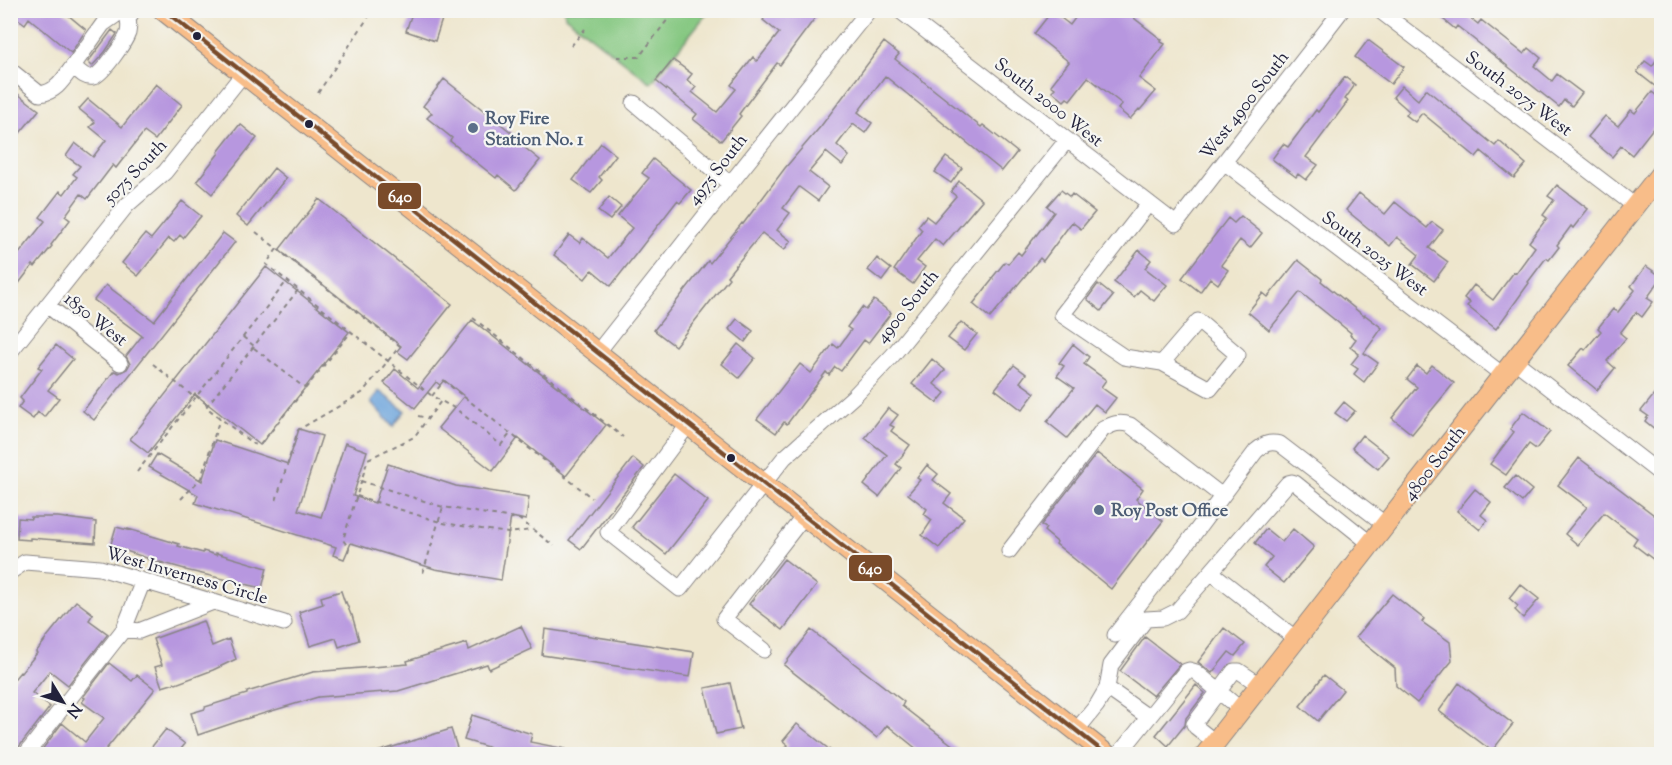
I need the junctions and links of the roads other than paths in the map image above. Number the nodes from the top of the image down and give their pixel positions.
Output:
1 (123, 10) edge
2 (133, 10) edge
3 (163, 10) edge
4 (869, 10) edge
5 (899, 10) edge
6 (1342, 10) edge
7 (1379, 10) edge
8 (73, 66) junction
9 (10, 70) edge
10 (243, 74) junction
11 (634, 103) dead end
12 (1067, 140) junction
13 (1224, 162) junction
14 (1662, 172) edge
15 (730, 184) junction
16 (1149, 203) junction
17 (1635, 206) junction
18 (1176, 224) joint
19 (47, 305) junction
20 (10, 352) edge
21 (597, 353) junction
22 (120, 363) dead end
23 (1162, 363) junction
24 (1509, 368) junction
25 (688, 424) junction
26 (1662, 475) edge
27 (763, 484) junction
28 (1222, 496) junction
29 (804, 516) junction
30 (1386, 525) junction
31 (1371, 544) junction
32 (1009, 551) dead end
33 (10, 572) edge
34 (1211, 572) junction
35 (143, 581) junction
36 (213, 602) junction
37 (284, 623) dead end
38 (124, 629) junction
39 (1115, 634) dead end
40 (1296, 639) junction
41 (764, 650) dead end
42 (1260, 686) junction
43 (1107, 688) junction
44 (1218, 691) junction
45 (1241, 710) junction
46 (1148, 717) junction
47 (1076, 730) junction
48 (1211, 748) edge
49 (26, 754) edge
50 (1106, 754) edge
51 (1119, 754) edge

1 - 8 street
2 - 8 street
3 - 10 main road
4 - 15 street, 4975 South
5 - 12 street, South 2000 West
6 - 13 street, West 4900 South
7 - 17 street, South 2075 West
8 - 9 street
10 - 19 street, 5075 South
10 - 21 main road
11 - 15 street
12 - 16 street, South 2000 West
12 - 27 street, 4900 South
13 - 18 street, West 4900 South
13 - 24 street, South 2025 West
14 - 17 main road, 4800 South
15 - 21 street, 4975 South
16 - 18 street, South 2000 West
16 - 23 street
17 - 24 main road, 4800 South
19 - 20 street, 5075 South
19 - 22 street, 1850 West
21 - 25 main road
23 - 23 street
24 - 26 street, South 2025 West
24 - 30 main road, 4800 South
25 - 27 main road
25 - 27 street, 4900 South
27 - 29 main road
28 - 30 street
28 - 32 street
28 - 39 street
29 - 41 street
29 - 47 main road
30 - 31 main road, 4800 South
31 - 34 street
31 - 40 main road, 4800 South
33 - 35 street, West Inverness Circle
34 - 40 street
34 - 43 street
35 - 36 street, West Inverness Circle
35 - 38 street
36 - 37 street, West Inverness Circle
36 - 38 street
38 - 49 street
40 - 42 main road, 4800 South
42 - 44 street
42 - 45 main road, 4800 South
43 - 46 street
43 - 47 street
44 - 45 street
44 - 46 street
44 - 48 street
45 - 48 main road, 4800 South
46 - 51 street
47 - 50 main road

